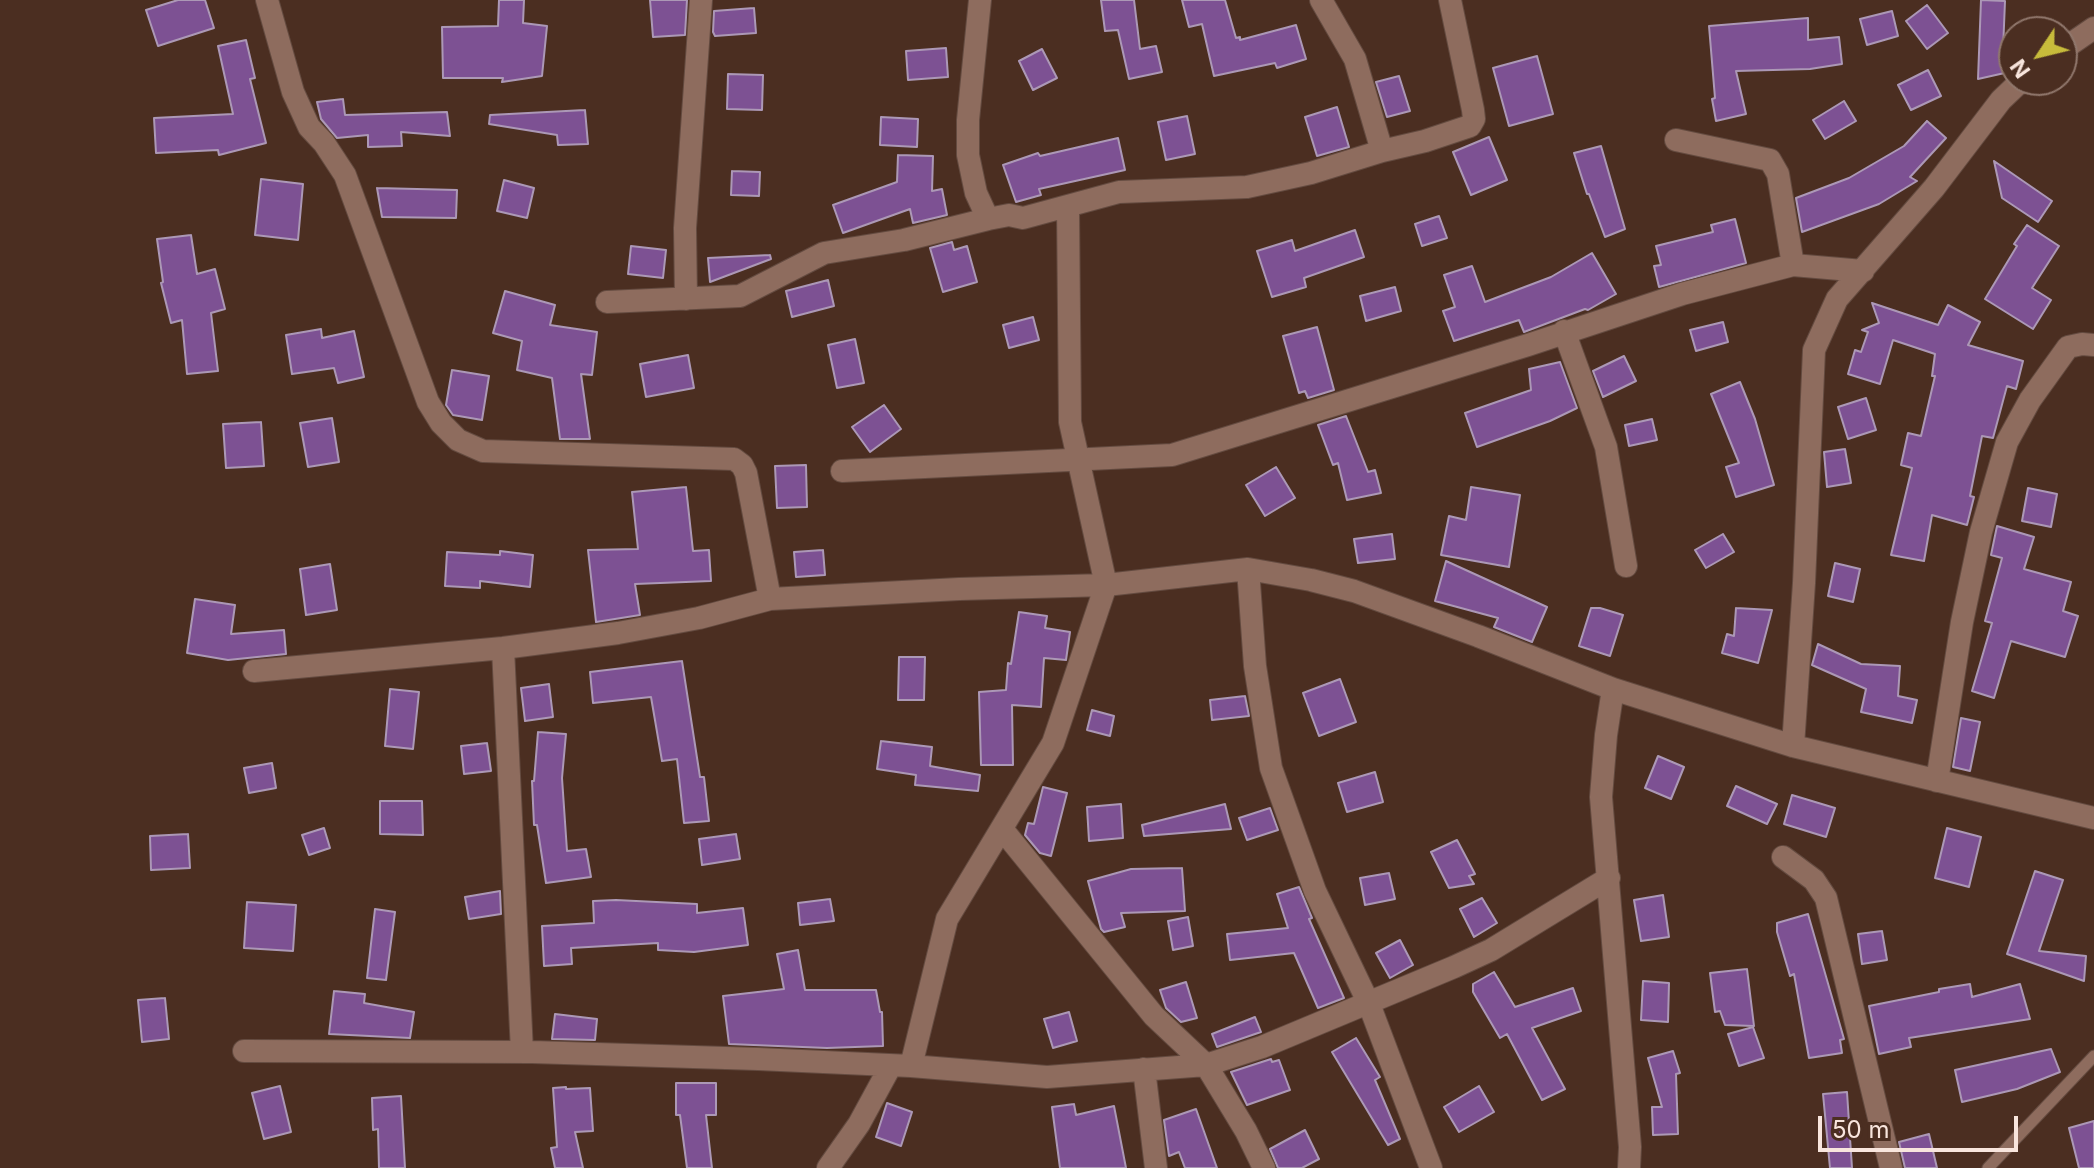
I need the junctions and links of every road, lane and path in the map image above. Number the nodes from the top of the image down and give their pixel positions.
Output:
1 (267, 0) edge
2 (701, 0) edge
3 (980, 0) edge
4 (1321, 0) edge
5 (1450, 0) edge
6 (2005, 96) edge
7 (1676, 140) dead end
8 (1382, 151) junction
9 (1068, 207) junction
10 (988, 219) junction
11 (1793, 265) junction
12 (1863, 271) junction
13 (686, 299) junction
14 (607, 302) dead end
15 (1564, 331) junction
16 (2094, 345) edge
17 (1080, 461) junction
18 (842, 471) dead end
19 (1626, 566) dead end
20 (1248, 569) junction
21 (1106, 585) junction
22 (770, 599) junction
23 (503, 648) junction
24 (254, 671) dead end
25 (1613, 689) junction
26 (1793, 746) junction
27 (1937, 781) junction
28 (2094, 818) edge
29 (1002, 829) junction
30 (1783, 857) dead end
31 (1609, 878) junction
32 (1369, 1004) junction
33 (244, 1051) dead end
34 (522, 1052) junction
35 (2094, 1056) edge
36 (1206, 1065) junction
37 (900, 1067) junction
38 (1144, 1069) junction
39 (828, 1168) edge
40 (1156, 1168) edge
41 (1264, 1168) edge
42 (1431, 1168) edge
43 (1629, 1168) edge
44 (1891, 1168) edge
45 (1988, 1168) edge

1 - 22 street
2 - 13 street
3 - 10 street
4 - 8 street
5 - 8 street
6 - 12 street
7 - 11 street
8 - 9 street
9 - 10 street
9 - 17 street
10 - 13 street
11 - 12 street
11 - 15 street
12 - 26 street
13 - 14 street
15 - 17 street
15 - 19 street
16 - 27 street
17 - 18 street
17 - 21 street
20 - 21 street
20 - 25 street
20 - 32 street
21 - 22 street
21 - 29 street
22 - 23 street
23 - 24 street
23 - 34 street
25 - 26 street
25 - 31 street
26 - 27 street
27 - 28 street
29 - 36 street
29 - 37 street
30 - 44 street
31 - 32 street
31 - 43 street
32 - 36 street
32 - 42 street
33 - 34 street
34 - 37 street
35 - 45 lane
36 - 38 street
36 - 41 street
37 - 38 street
37 - 39 street
38 - 40 street

